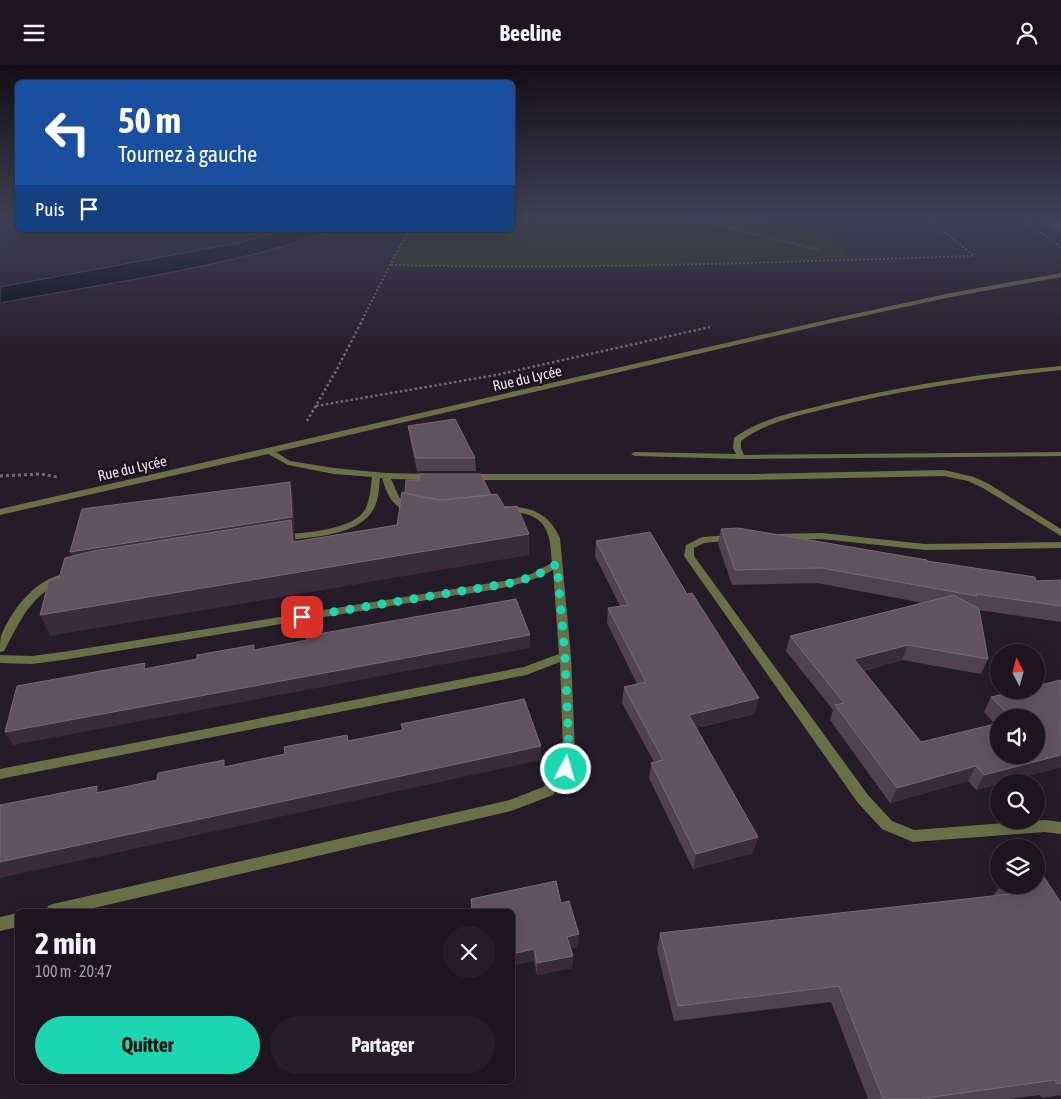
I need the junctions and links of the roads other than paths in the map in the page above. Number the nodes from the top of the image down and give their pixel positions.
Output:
1 (1061, 275) edge
2 (1061, 368) edge
3 (271, 451) junction
4 (635, 454) dead end
5 (1061, 454) edge
6 (742, 457) junction
7 (381, 476) junction
8 (438, 477) edge
9 (457, 477) edge
10 (491, 509) edge
11 (0, 512) edge
12 (423, 513) edge
13 (1061, 533) edge
14 (745, 537) edge
15 (764, 537) edge
16 (277, 539) edge
17 (1061, 545) edge
18 (557, 564) junction
19 (71, 573) edge
20 (0, 648) edge
21 (565, 656) junction
22 (0, 659) edge
23 (0, 774) edge
24 (1061, 828) edge
25 (62, 909) edge
26 (15, 920) edge
27 (0, 923) edge

1 - 3 street, Rue du Lycée
2 - 6 street
3 - 7 street
3 - 11 street, Rue du Lycée
4 - 6 street
5 - 6 street
7 - 8 street
7 - 12 street
7 - 16 street
9 - 13 street
10 - 18 street
14 - 24 street
15 - 17 street
18 - 21 street
18 - 22 street
19 - 20 street
21 - 23 street
21 - 25 street
26 - 27 street

